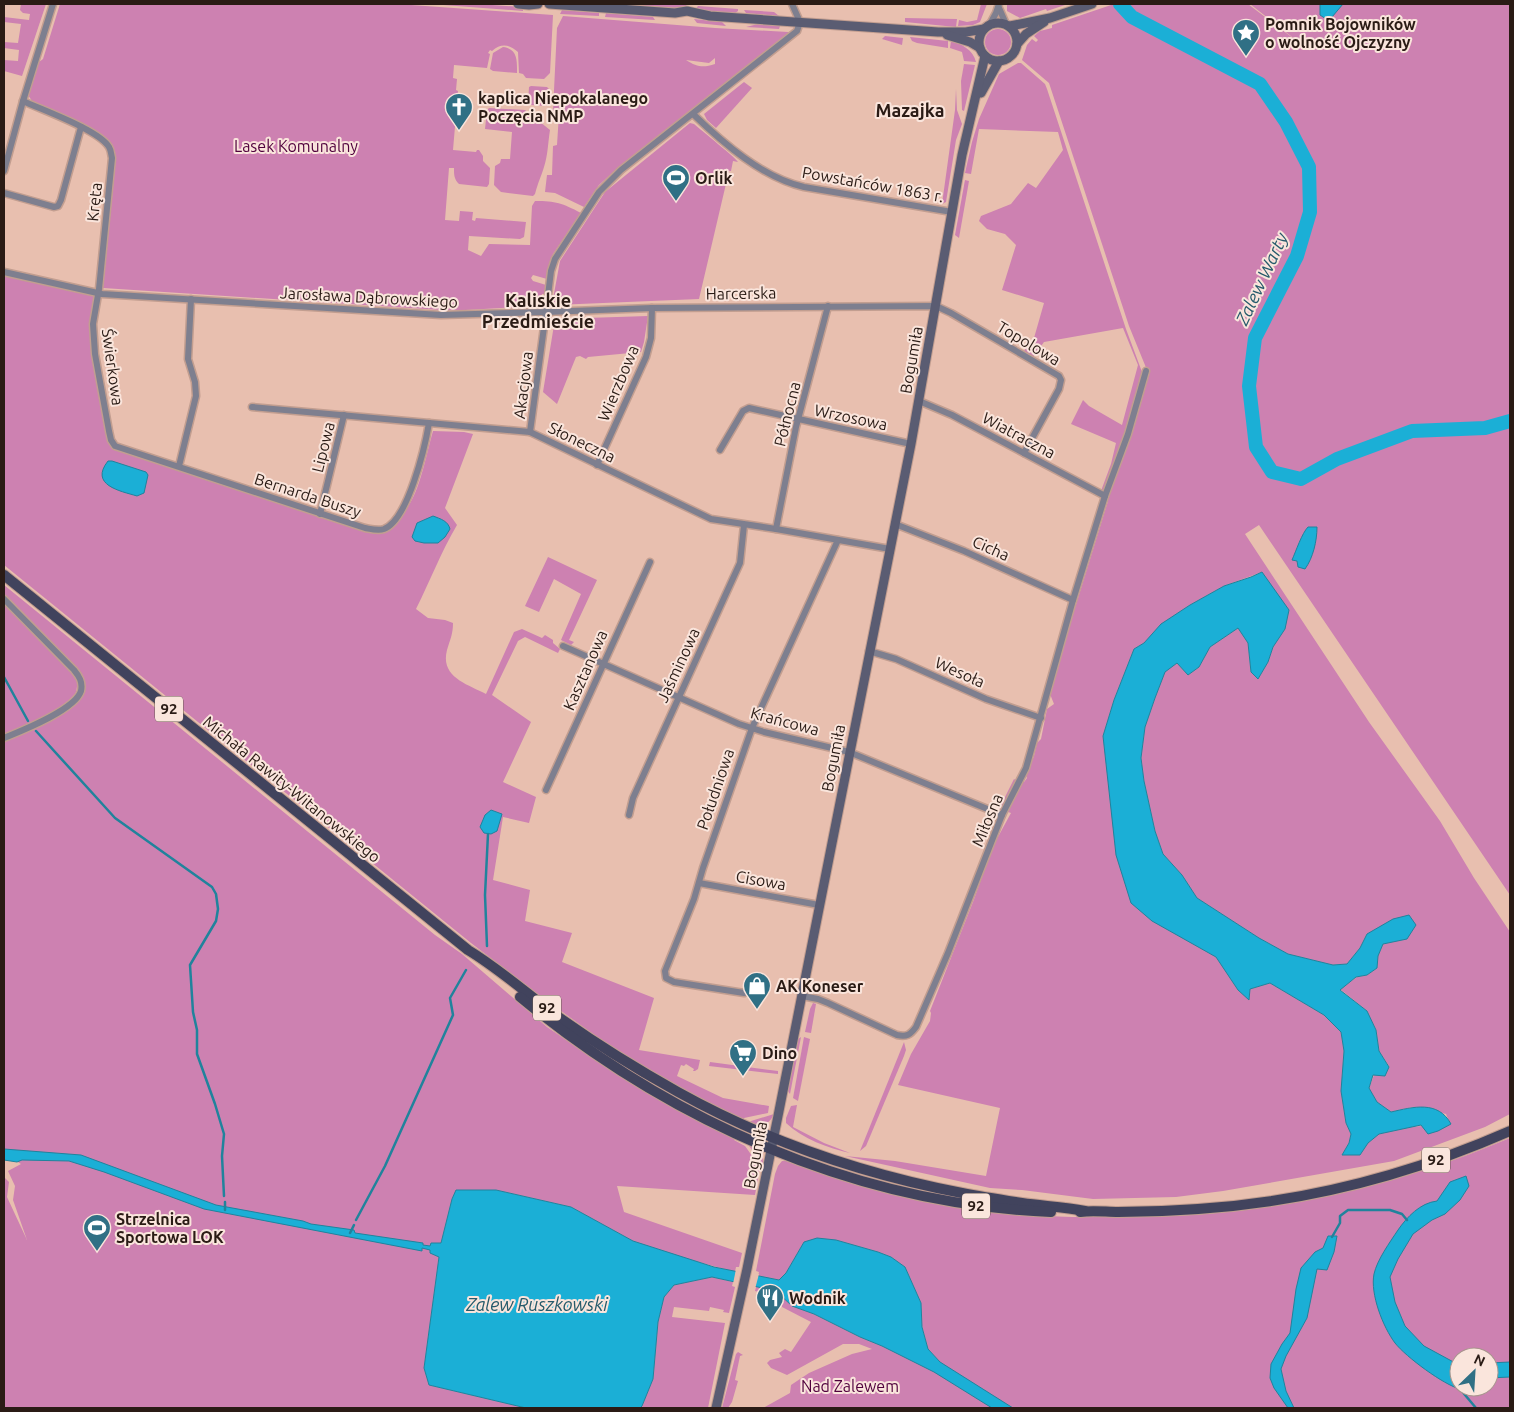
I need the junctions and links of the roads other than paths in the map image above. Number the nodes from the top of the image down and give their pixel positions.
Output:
1 (53, 4) edge
2 (518, 4) edge
3 (538, 4) edge
4 (549, 4) edge
5 (792, 4) edge
6 (1092, 4) edge
7 (999, 6) edge
8 (1050, 18) junction
9 (800, 22) junction
10 (1008, 25) junction
11 (987, 26) junction
12 (938, 32) junction
13 (1017, 44) junction
14 (982, 52) junction
15 (999, 61) junction
16 (23, 101) junction
17 (972, 112) junction
18 (693, 114) junction
19 (81, 127) junction
20 (4, 171) edge
21 (4, 194) edge
22 (952, 212) junction
23 (4, 272) edge
24 (98, 294) junction
25 (191, 299) junction
26 (828, 306) junction
27 (936, 306) junction
28 (652, 308) junction
29 (546, 312) junction
30 (1146, 371) dead end
31 (919, 401) junction
32 (252, 407) dead end
33 (344, 416) junction
34 (799, 419) junction
35 (429, 423) junction
36 (530, 432) junction
37 (113, 443) joint
38 (911, 444) junction
39 (720, 450) dead end
40 (1024, 453) junction
41 (597, 465) junction
42 (179, 466) junction
43 (1105, 496) junction
44 (320, 514) junction
45 (895, 524) junction
46 (744, 525) junction
47 (776, 529) junction
48 (838, 540) junction
49 (890, 549) junction
50 (650, 562) dead end
51 (4, 576) edge
52 (4, 599) edge
53 (1073, 600) junction
54 (563, 646) dead end
55 (869, 651) junction
56 (604, 664) junction
57 (678, 696) junction
58 (1041, 718) junction
59 (752, 728) junction
60 (4, 738) edge
61 (849, 752) junction
62 (546, 790) dead end
63 (629, 815) dead end
64 (1002, 815) junction
65 (699, 882) junction
66 (819, 905) junction
67 (468, 950) junction
68 (744, 993) dead end
69 (802, 996) junction
70 (1510, 1131) edge
71 (774, 1137) junction
72 (771, 1149) junction
73 (1085, 1211) junction
74 (716, 1408) edge

1 - 16 street
2 - 3 street
4 - 9 street
5 - 9 street
6 - 8 street
7 - 10 street
7 - 11 street
8 - 10 street
8 - 13 street
9 - 12 street
9 - 18 street
10 - 11 street
10 - 13 street
11 - 12 street
11 - 14 street
12 - 14 street
13 - 15 street
14 - 15 street
14 - 17 street, Bogumiła
15 - 17 street, Bogumiła
16 - 19 street, Kręta
16 - 20 street
17 - 22 street, Bogumiła
18 - 22 street, Powstańców 1863 r.
18 - 29 street
19 - 21 street, Kręta
19 - 24 street, Kręta
22 - 27 street, Bogumiła
23 - 24 street, Jarosława Dąbrowskiego
24 - 25 street, Jarosława Dąbrowskiego
24 - 37 street, Świerkowa
25 - 29 street, Jarosława Dąbrowskiego
25 - 42 street
26 - 27 street, Harcerska
26 - 28 street, Harcerska
26 - 34 street, Północna
27 - 31 street, Bogumiła
27 - 40 street, Topolowa
28 - 29 street, Harcerska
28 - 41 street, Wierzbowa
29 - 36 street, Akacjowa
30 - 43 street, Miłosna
31 - 38 street, Bogumiła
31 - 40 street, Wiatraczna
32 - 33 street, Słoneczna
33 - 35 street, Słoneczna
33 - 44 street, Lipowa
34 - 38 street, Wrzosowa
34 - 39 street, Wrzosowa
34 - 47 street, Północna
35 - 36 street, Słoneczna
35 - 44 street, Bernarda Buszy
36 - 41 street, Słoneczna
37 - 42 street, Bernarda Buszy
38 - 45 street, Bogumiła
40 - 43 street, Wiatraczna
41 - 46 street, Słoneczna
42 - 44 street, Bernarda Buszy
43 - 53 street, Miłosna
45 - 49 street, Bogumiła
45 - 53 street, Cicha
46 - 47 street, Słoneczna
46 - 57 street, Jaśminowa
47 - 48 street, Słoneczna
48 - 49 street, Słoneczna
48 - 59 street, Południowa
49 - 55 street, Bogumiła
50 - 56 street, Kasztanowa
51 - 67 main road, Michała Rawity-Witanowskiego / 92
52 - 60 street
53 - 58 street, Miłosna
54 - 56 street, Krańcowa
55 - 58 street, Wesoła
55 - 61 street, Bogumiła
56 - 57 street, Krańcowa
56 - 62 street, Kasztanowa
57 - 59 street, Krańcowa
57 - 63 street, Jaśminowa
58 - 64 street, Miłosna
59 - 61 street, Krańcowa
59 - 65 street, Południowa
61 - 64 street, Krańcowa
61 - 66 street, Bogumiła
64 - 69 street, Miłosna
65 - 66 street, Cisowa
65 - 68 street, Południowa
66 - 69 street, Bogumiła
67 - 71 main road, Michała Rawity-Witanowskiego / 92
67 - 72 main road, Michała Rawity-Witanowskiego / 92
69 - 71 street, Bogumiła
70 - 73 main road, 92
71 - 72 street, Bogumiła
71 - 73 main road, Michała Rawity-Witanowskiego / 92
72 - 73 main road, Michała Rawity-Witanowskiego / 92
72 - 74 street, Bogumiła

